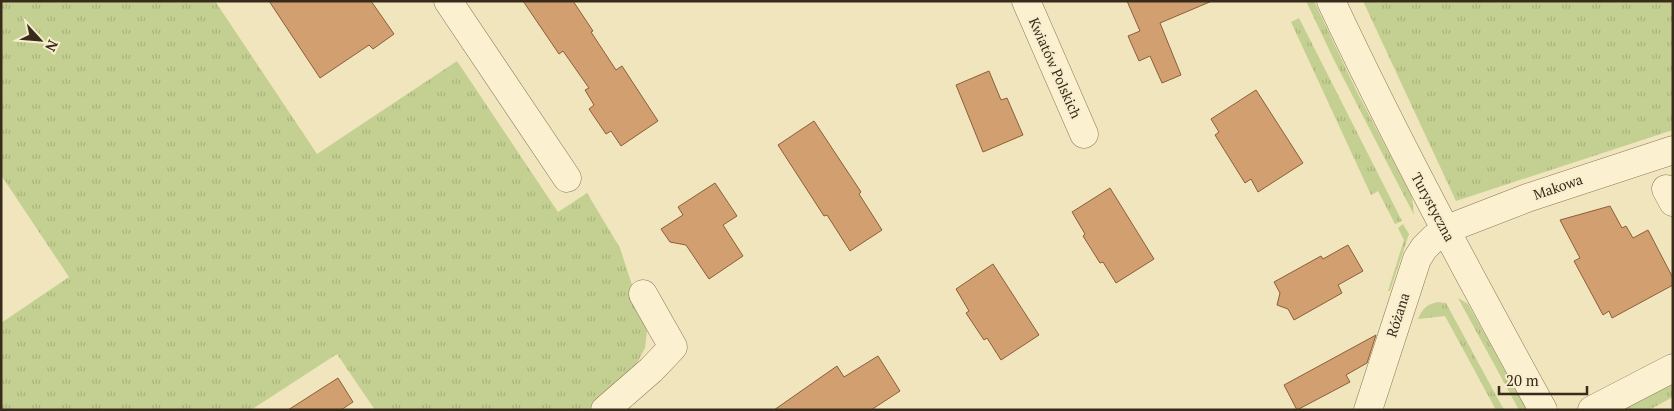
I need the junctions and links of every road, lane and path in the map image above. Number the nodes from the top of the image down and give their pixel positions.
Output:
1 (448, 1) edge
2 (1026, 1) edge
3 (1331, 1) edge
4 (1084, 134) dead end
5 (1673, 150) edge
6 (567, 178) dead end
7 (1446, 232) junction
8 (644, 294) dead end
9 (1673, 368) edge
10 (605, 410) edge
11 (1368, 410) edge
12 (1543, 410) edge
13 (1592, 410) edge

1 - 6 street
2 - 4 street, Kwiatów Polskich
3 - 7 street, Turystyczna
5 - 7 street, Makowa
7 - 11 street, Różana
7 - 12 street, Turystyczna
8 - 10 street
9 - 13 street

